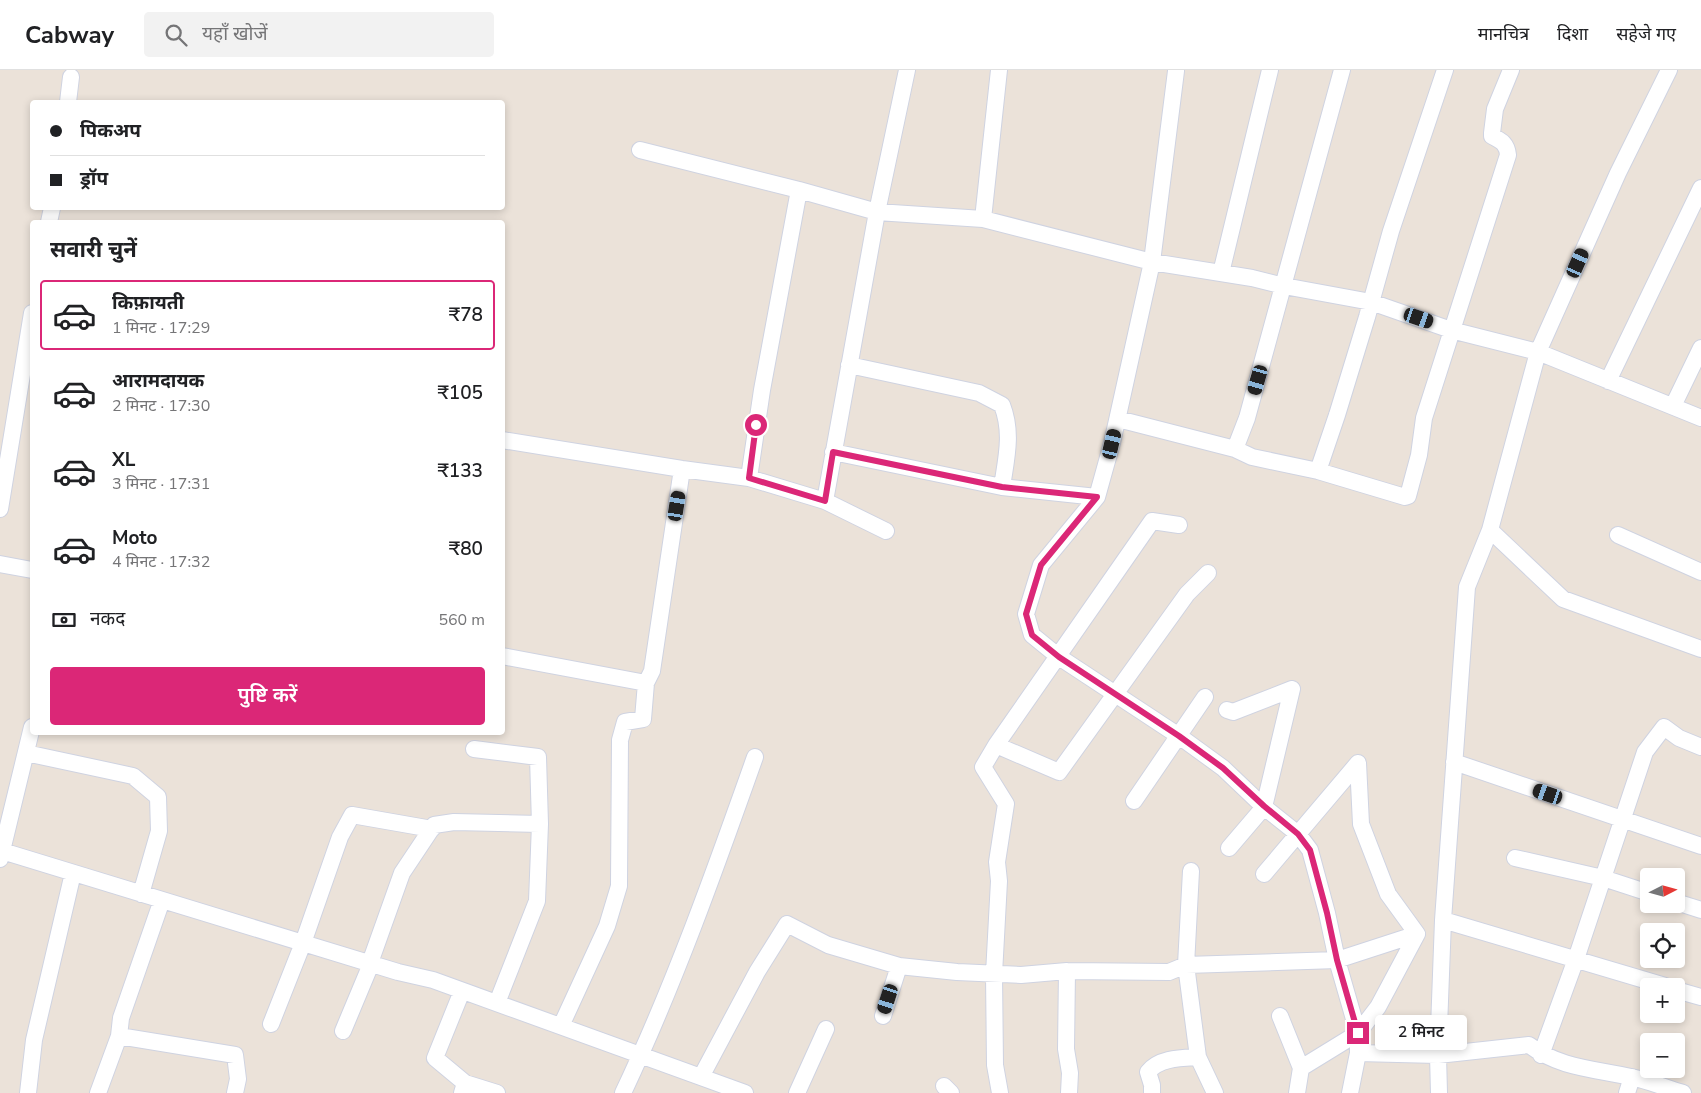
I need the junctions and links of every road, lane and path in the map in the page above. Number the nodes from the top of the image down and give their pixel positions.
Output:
1 (907, 70) edge
2 (999, 70) edge
3 (1270, 70) edge
4 (1342, 70) edge
5 (1445, 70) edge
6 (1512, 70) edge
7 (1669, 70) edge
8 (1176, 71) edge
9 (71, 77) dead end
10 (68, 100) edge
11 (640, 150) dead end
12 (1701, 188) edge
13 (800, 190) junction
14 (877, 212) junction
15 (983, 219) junction
16 (1152, 262) junction
17 (1221, 273) junction
18 (1284, 286) junction
19 (1371, 302) junction
20 (30, 326) edge
21 (1451, 330) junction
22 (1701, 348) edge
23 (1538, 352) junction
24 (849, 365) junction
25 (1608, 381) junction
26 (1673, 406) junction
27 (1701, 418) edge
28 (1118, 419) junction
29 (505, 440) edge
30 (1235, 449) junction
31 (833, 452) junction
32 (682, 470) junction
33 (1318, 471) junction
34 (749, 478) junction
35 (1002, 487) junction
36 (1097, 497) junction
37 (825, 501) junction
38 (0, 509) edge
39 (1179, 525) dead end
40 (1490, 530) junction
41 (886, 531) dead end
42 (1618, 536) dead end
43 (0, 564) edge
44 (30, 570) edge
45 (1701, 572) edge
46 (1208, 573) dead end
47 (1701, 649) edge
48 (505, 657) edge
49 (1059, 657) junction
50 (646, 683) junction
51 (1116, 695) junction
52 (1205, 697) dead end
53 (1226, 710) dead end
54 (30, 735) edge
55 (1179, 736) junction
56 (996, 745) junction
57 (1701, 748) edge
58 (474, 749) dead end
59 (26, 753) junction
60 (755, 757) dead end
61 (1454, 762) junction
62 (1134, 801) dead end
63 (1264, 806) junction
64 (1622, 820) junction
65 (540, 824) junction
66 (432, 829) junction
67 (1298, 834) junction
68 (1701, 846) edge
69 (1229, 848) dead end
70 (1, 855) edge
71 (1516, 858) dead end
72 (1191, 871) dead end
73 (73, 873) junction
74 (1264, 874) dead end
75 (1603, 878) junction
76 (1640, 890) edge
77 (141, 894) junction
78 (162, 900) junction
79 (1685, 905) edge
80 (1701, 910) edge
81 (1443, 920) junction
82 (1417, 934) junction
83 (303, 943) junction
84 (1576, 959) junction
85 (1337, 960) junction
86 (371, 964) junction
87 (1186, 965) junction
88 (899, 966) junction
89 (1067, 971) junction
90 (994, 974) junction
91 (1640, 978) edge
92 (462, 991) junction
93 (1685, 993) edge
94 (1701, 997) edge
95 (497, 1003) junction
96 (882, 1016) dead end
97 (1280, 1016) dead end
98 (271, 1024) dead end
99 (560, 1026) junction
100 (826, 1029) dead end
101 (344, 1031) dead end
102 (1358, 1033) junction
103 (119, 1036) junction
104 (1358, 1053) junction
105 (1438, 1055) junction
106 (1541, 1055) junction
107 (640, 1056) junction
108 (1198, 1057) junction
109 (1300, 1068) junction
110 (707, 1084) edge
111 (1630, 1085) edge
112 (464, 1088) edge
113 (28, 1093) edge
114 (98, 1093) edge
115 (235, 1093) edge
116 (497, 1093) edge
117 (623, 1093) edge
118 (745, 1093) edge
119 (797, 1093) edge
120 (1000, 1093) edge
121 (1070, 1093) edge
122 (1152, 1093) edge
123 (1215, 1093) edge
124 (1298, 1093) edge
125 (1350, 1093) edge
126 (1439, 1093) edge
127 (1683, 1093) edge

1 - 14 street
2 - 15 street
3 - 17 street
4 - 18 street
5 - 19 street
6 - 21 street
7 - 23 street
8 - 16 street
9 - 10 street
11 - 13 street
12 - 25 street
13 - 14 street
13 - 34 street
14 - 15 street
14 - 24 street
15 - 16 street
16 - 17 street
16 - 28 street
17 - 18 street
18 - 19 street
18 - 30 street
19 - 21 street
19 - 33 street
20 - 38 street
21 - 23 street
21 - 33 street
22 - 26 street
23 - 25 street
23 - 40 street
24 - 31 street
24 - 35 street
25 - 26 street
26 - 27 street
28 - 30 street
28 - 36 street
29 - 32 street
30 - 33 street
31 - 35 street
31 - 37 street
32 - 34 street
32 - 50 street
34 - 37 street
35 - 36 street
36 - 49 street
37 - 41 street
39 - 49 street
40 - 47 street
40 - 61 street
42 - 45 street
43 - 44 street
46 - 51 street
48 - 50 street
49 - 51 street
49 - 56 street
50 - 99 street
51 - 55 street
51 - 56 street
52 - 55 street
53 - 63 street
54 - 59 street
55 - 62 street
55 - 63 street
56 - 90 street
57 - 64 street
58 - 65 street
59 - 70 street
59 - 77 street
60 - 107 street
61 - 64 street
61 - 81 street
63 - 67 street
63 - 69 street
64 - 68 street
64 - 75 street
65 - 66 street
65 - 95 street
66 - 83 street
66 - 86 street
67 - 74 street
67 - 82 street
67 - 85 street
70 - 73 street
71 - 75 street
72 - 87 street
73 - 77 street
73 - 113 street
75 - 76 street
75 - 84 street
77 - 78 street
78 - 83 street
78 - 103 street
79 - 80 street
81 - 84 street
81 - 105 street
82 - 85 street
82 - 102 street
83 - 86 street
83 - 98 street
84 - 91 street
84 - 106 street
85 - 87 street
85 - 102 street
86 - 92 street
86 - 101 street
87 - 89 street
87 - 108 street
88 - 90 street
88 - 96 street
88 - 110 street
89 - 90 street
89 - 121 street
90 - 120 street
92 - 95 street
92 - 112 street
93 - 94 street
95 - 99 street
97 - 109 street
99 - 107 street
100 - 119 street
102 - 104 street
102 - 109 street
103 - 114 street
103 - 115 street
104 - 105 street
104 - 125 street
105 - 106 street
105 - 126 street
106 - 111 street
107 - 110 street
107 - 117 street
108 - 122 street
108 - 123 street
109 - 124 street
110 - 118 street
111 - 127 street
112 - 116 street

